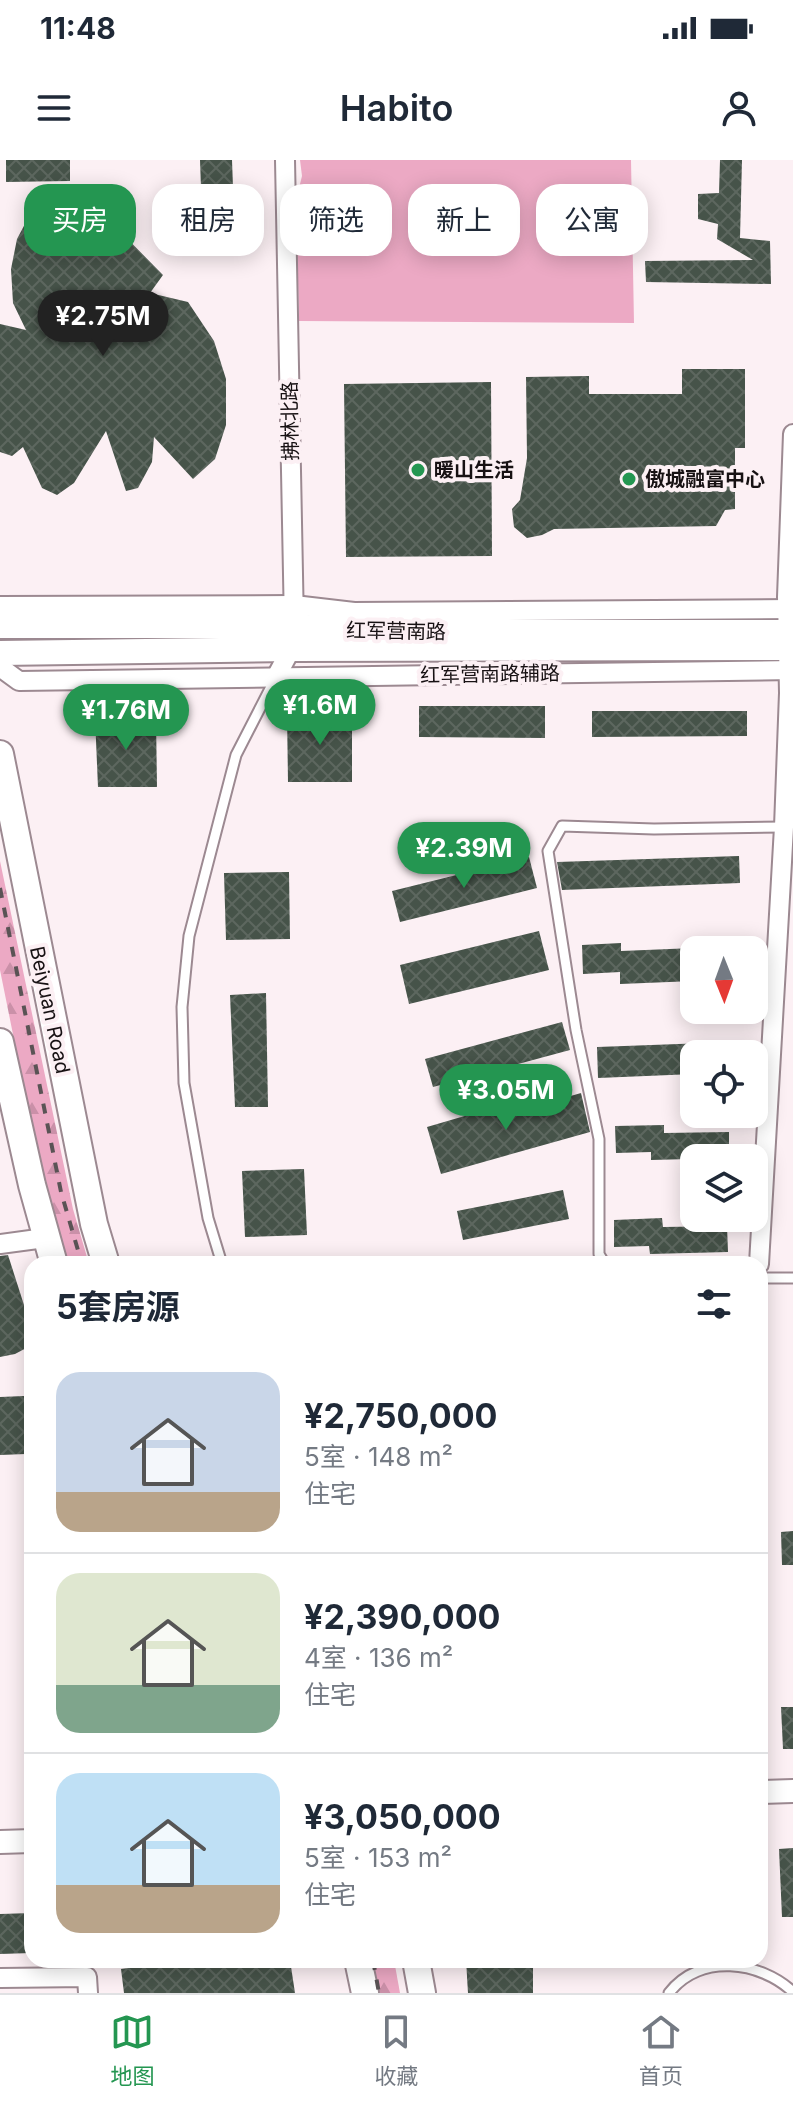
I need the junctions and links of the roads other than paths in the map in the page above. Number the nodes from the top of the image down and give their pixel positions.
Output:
1 (285, 160) edge
2 (793, 434) edge
3 (0, 606) edge
4 (0, 626) edge
5 (43, 626) junction
6 (293, 627) junction
7 (790, 640) edge
8 (43, 652) junction
9 (0, 653) edge
10 (0, 667) edge
11 (276, 677) junction
12 (0, 756) edge
13 (784, 827) junction
14 (0, 1045) edge
15 (45, 1238) junction
16 (0, 1244) edge
17 (51, 1256) edge
18 (104, 1256) edge
19 (220, 1256) edge
20 (600, 1256) edge
21 (759, 1256) edge
22 (768, 1278) edge
23 (793, 1278) edge
24 (768, 1788) edge
25 (793, 1791) edge
26 (24, 1841) edge
27 (0, 1842) edge
28 (360, 1968) edge
29 (417, 1968) edge
30 (709, 1968) edge
31 (756, 1968) edge
32 (0, 1978) edge
33 (793, 1992) edge
34 (88, 1993) edge
35 (365, 1993) edge
36 (422, 1993) edge
37 (669, 1993) edge

1 - 6 street, 拂林北路
2 - 7 street
3 - 6 street
4 - 5 main road, 红军营南路
5 - 6 main road, 红军营南路
5 - 8 main road
6 - 7 main road, 红军营南路
6 - 7 street
6 - 8 main road, 红军营南路
6 - 11 street, 拂林北路
7 - 11 street, 红军营南路辅路
7 - 13 street
8 - 9 main road, 红军营南路
10 - 11 street, 红军营南路辅路
11 - 19 lane
12 - 18 main road, Beiyuan Road
13 - 20 lane
13 - 21 street
14 - 15 main road
15 - 16 street
15 - 17 main road
22 - 23 lane
24 - 25 street
26 - 27 street
28 - 35 main road
29 - 36 main road
30 - 37 lane
31 - 33 lane
32 - 34 street

